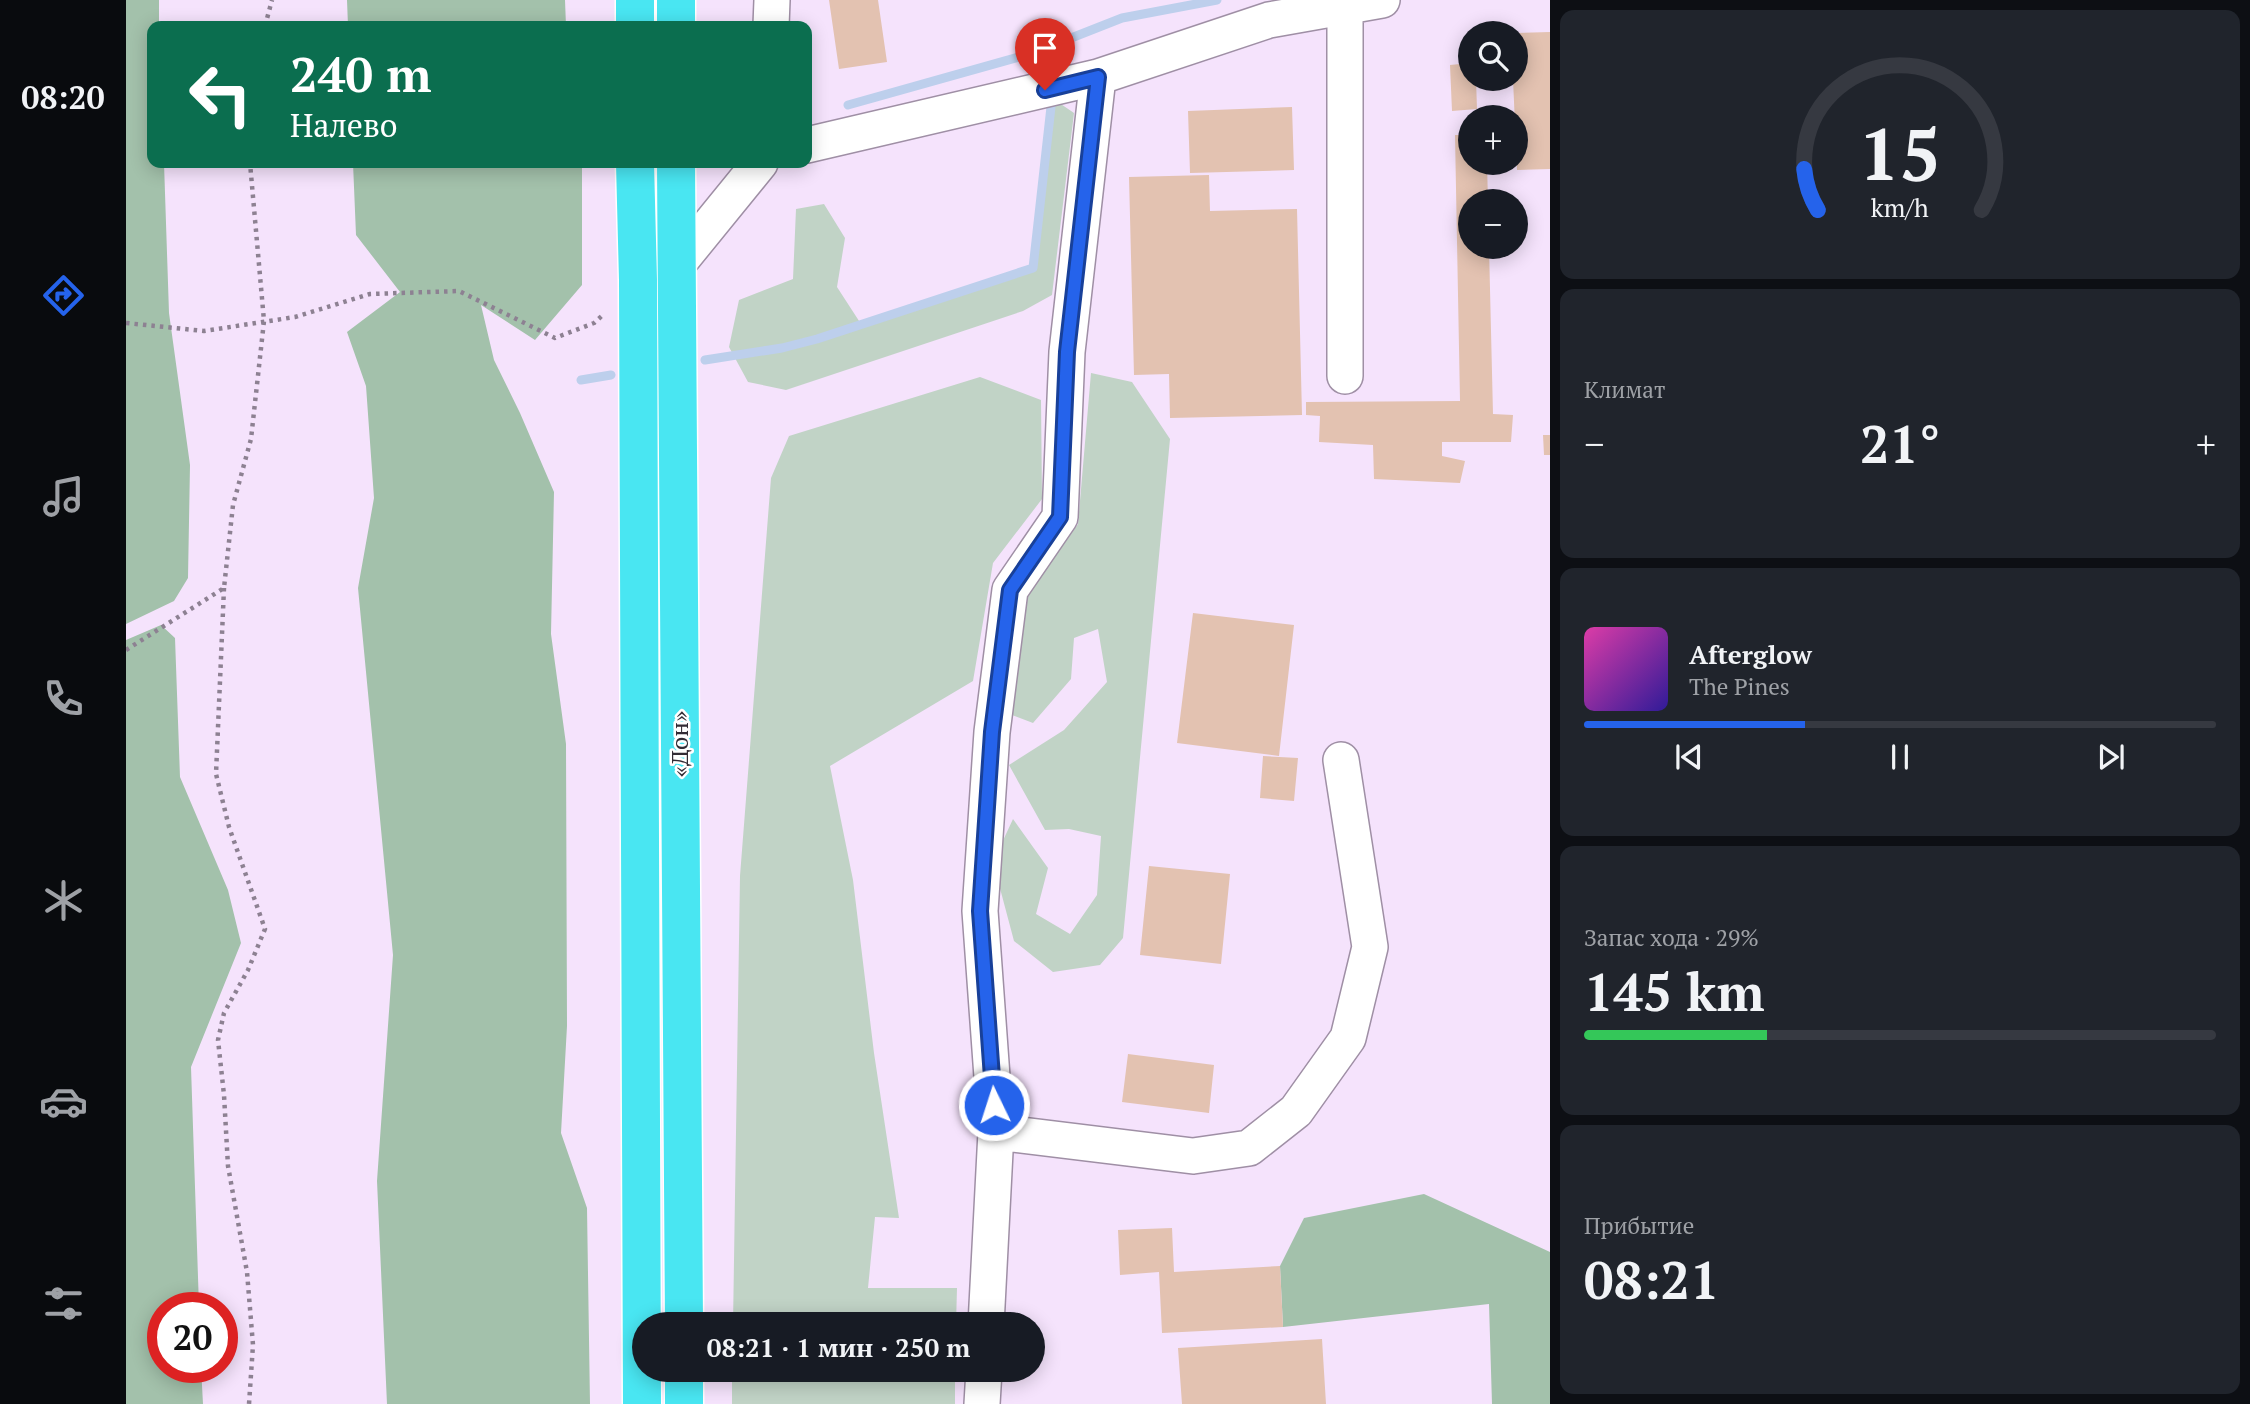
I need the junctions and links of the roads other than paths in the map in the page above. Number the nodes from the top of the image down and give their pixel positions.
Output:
1 (635, 0) edge
2 (676, 0) edge
3 (772, 0) edge
4 (1382, 0) edge
5 (1345, 5) junction
6 (635, 21) edge
7 (676, 21) edge
8 (771, 21) edge
9 (1098, 77) junction
10 (812, 144) edge
11 (635, 168) edge
12 (676, 168) edge
13 (756, 168) edge
14 (677, 265) junction
15 (1345, 376) dead end
16 (1341, 760) dead end
17 (996, 1132) junction
18 (684, 1312) edge
19 (987, 1312) edge
20 (684, 1382) edge
21 (983, 1382) edge
22 (642, 1401) edge
23 (684, 1404) edge
24 (982, 1404) edge

1 - 6 highway
2 - 7 highway
3 - 8 lane
4 - 5 lane
5 - 9 lane
5 - 15 lane
9 - 10 lane
9 - 17 lane
11 - 22 highway
12 - 14 highway, «Дон»
13 - 14 lane
14 - 18 highway, «Дон»
16 - 17 lane
17 - 19 lane
20 - 23 highway
21 - 24 lane

